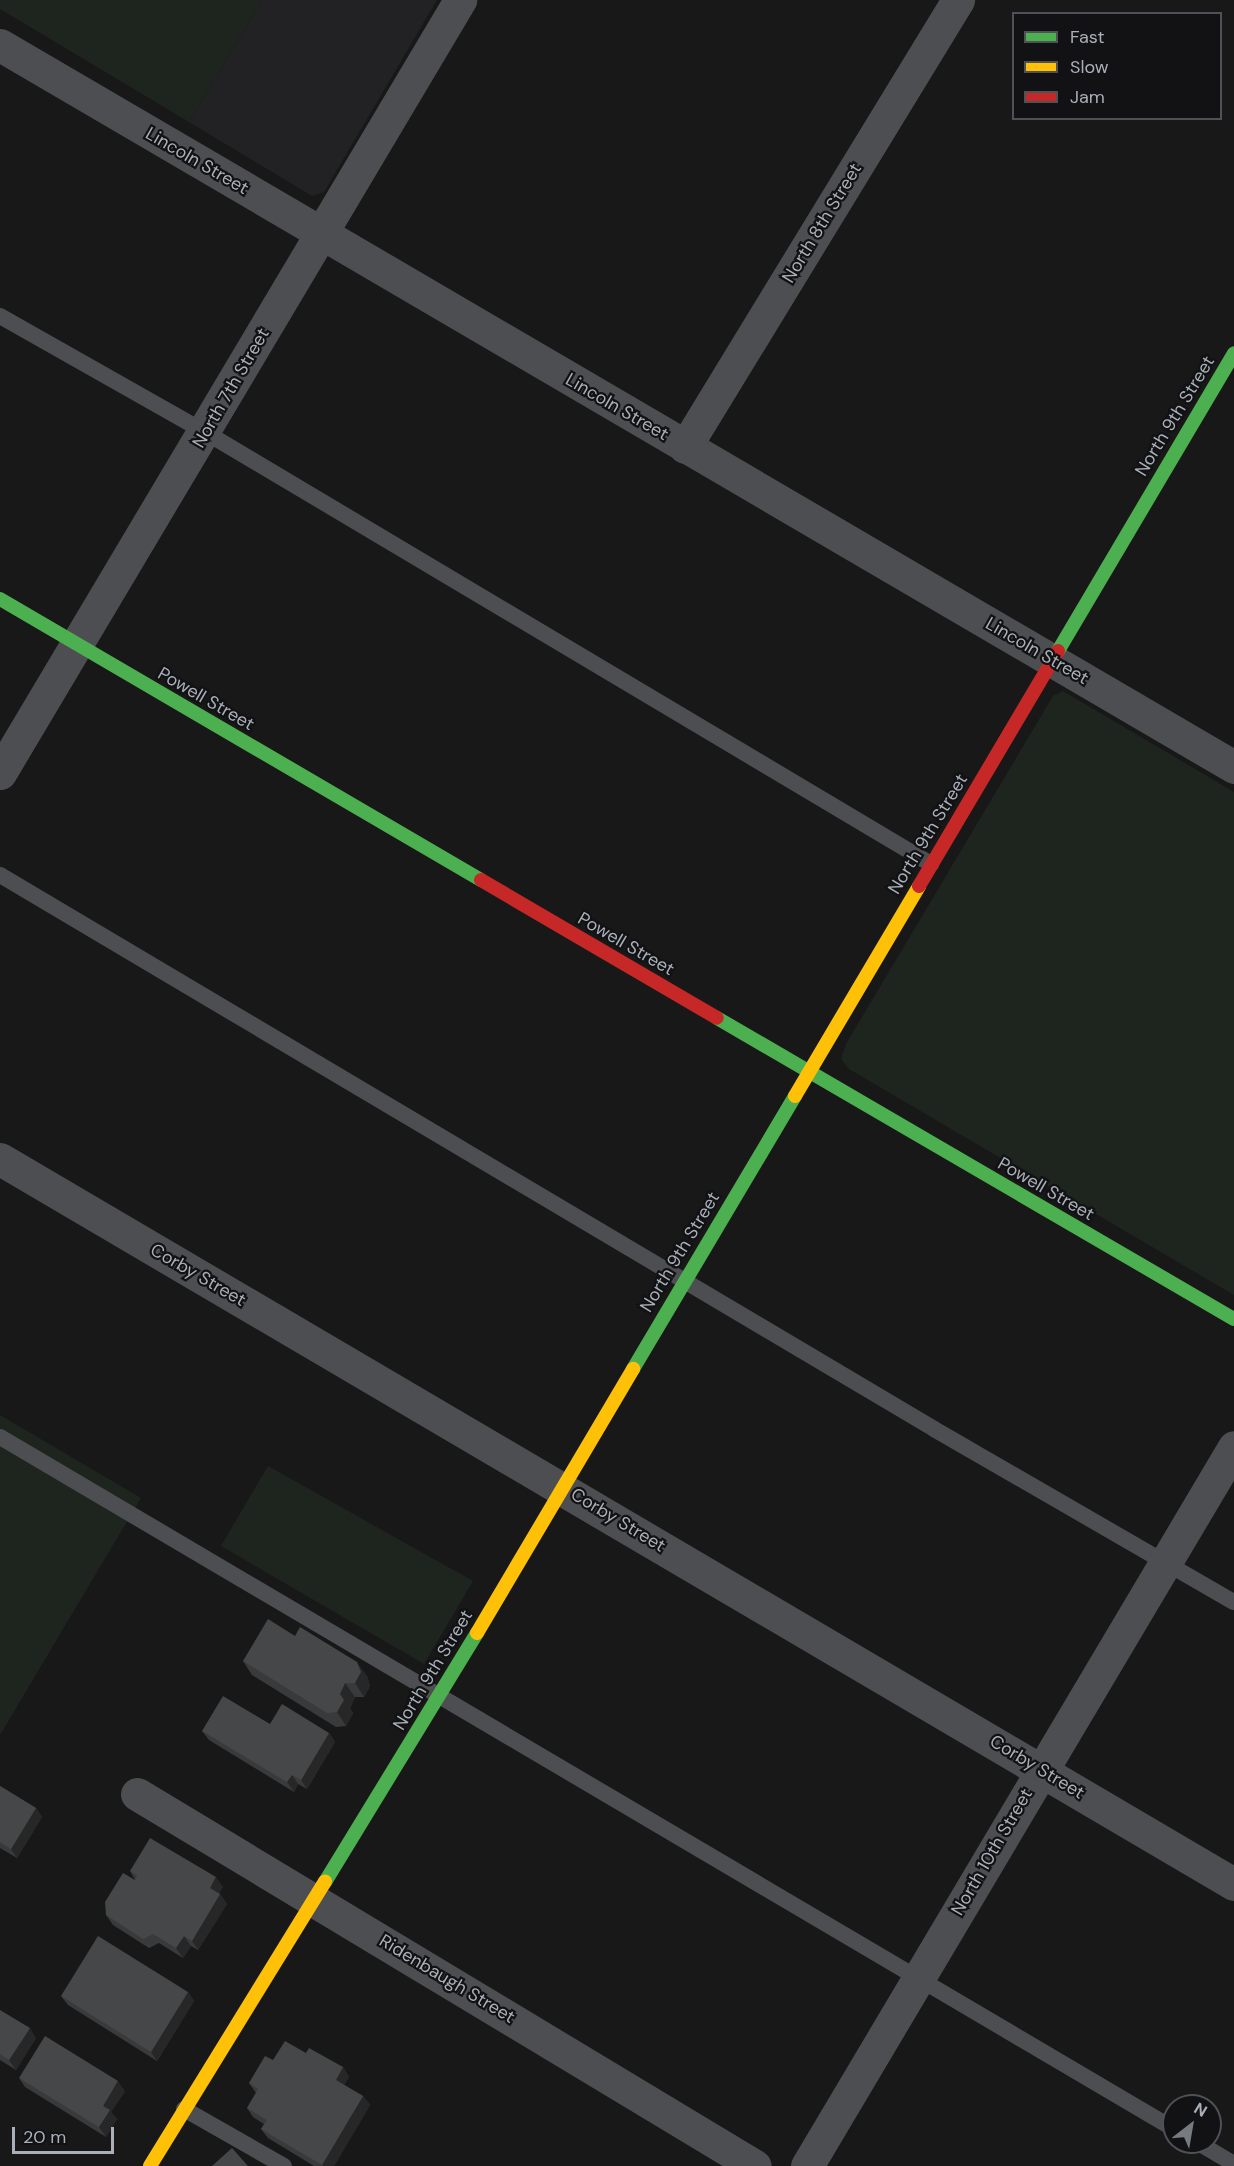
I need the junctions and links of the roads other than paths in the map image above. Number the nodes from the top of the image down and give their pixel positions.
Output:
1 (460, 0) edge
2 (958, 0) edge
3 (0, 45) edge
4 (321, 234) junction
5 (0, 316) edge
6 (1234, 352) edge
7 (205, 432) junction
8 (686, 447) junction
9 (0, 599) edge
10 (77, 645) junction
11 (1052, 660) junction
12 (1234, 767) edge
13 (0, 773) edge
14 (931, 864) junction
15 (0, 875) edge
16 (808, 1072) junction
17 (0, 1159) edge
18 (684, 1282) junction
19 (1234, 1319) edge
20 (0, 1437) edge
21 (1234, 1447) edge
22 (561, 1487) junction
23 (1167, 1563) junction
24 (1234, 1602) edge
25 (439, 1697) junction
26 (1040, 1769) junction
27 (137, 1794) dead end
28 (1234, 1884) edge
29 (314, 1899) junction
30 (918, 1978) junction
31 (184, 2109) junction
32 (1162, 2122) edge
33 (1217, 2154) edge
34 (1234, 2164) edge
35 (150, 2166) edge
36 (284, 2166) edge
37 (755, 2166) edge
38 (807, 2166) edge

1 - 4 street, North 7th Street
2 - 8 street, North 8th Street
3 - 4 street, Lincoln Street
4 - 7 street, North 7th Street
4 - 8 street, Lincoln Street
5 - 7 lane
6 - 11 street, North 9th Street
7 - 10 street, North 7th Street
7 - 14 lane
8 - 11 street, Lincoln Street
9 - 10 street, Powell Street
10 - 13 street, North 7th Street
10 - 16 street, Powell Street
11 - 12 street, Lincoln Street
11 - 14 street, North 9th Street
14 - 16 street, North 9th Street
15 - 18 lane
16 - 18 street, North 9th Street
16 - 19 street, Powell Street
17 - 22 street, Corby Street
18 - 22 street, North 9th Street
18 - 23 lane
20 - 25 lane
21 - 23 street, North 10th Street
22 - 25 street, North 9th Street
22 - 26 street, Corby Street
23 - 24 lane
23 - 26 street, North 10th Street
25 - 29 street, North 9th Street
25 - 30 lane
26 - 28 street, Corby Street
26 - 30 street, North 10th Street
27 - 29 street, Ridenbaugh Street
29 - 31 street, North 9th Street
29 - 37 street, Ridenbaugh Street
30 - 32 lane
30 - 38 street, North 10th Street
31 - 35 street, North 9th Street
31 - 36 lane
33 - 34 lane

